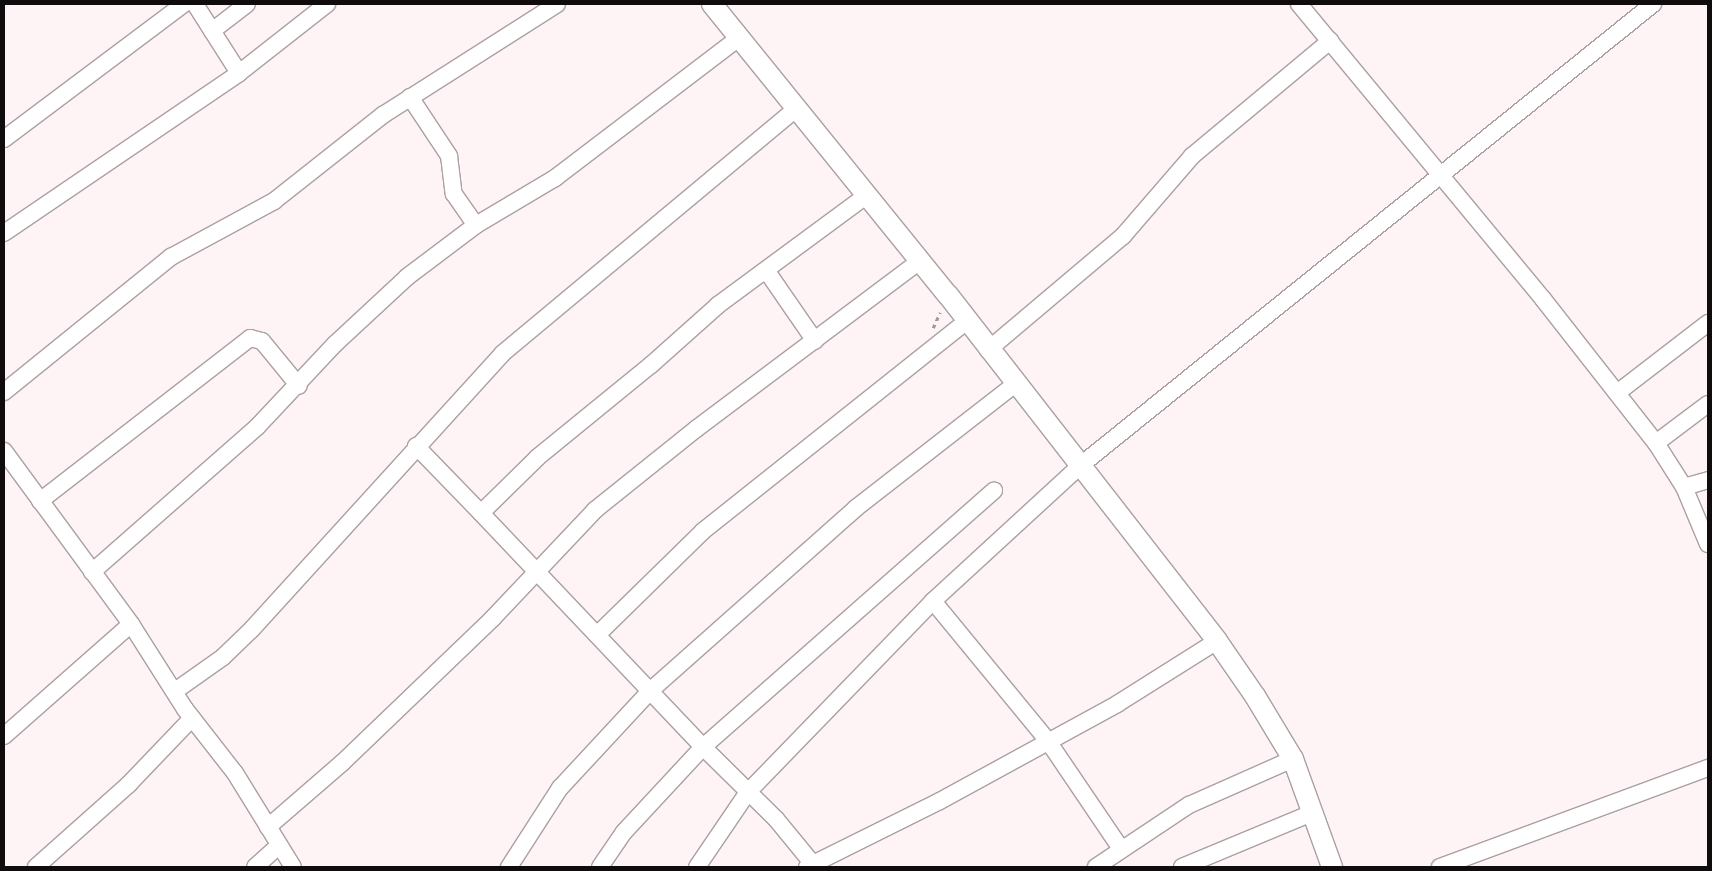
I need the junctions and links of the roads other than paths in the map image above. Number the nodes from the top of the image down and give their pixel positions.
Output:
1 (184, 4) edge
2 (195, 4) edge
3 (247, 4) edge
4 (327, 4) edge
5 (557, 4) edge
6 (712, 4) edge
7 (1300, 4) edge
8 (1653, 4) edge
9 (212, 31) junction
10 (739, 38) junction
11 (1330, 41) junction
12 (239, 73) junction
13 (410, 98) junction
14 (797, 108) junction
15 (4, 139) edge
16 (1440, 176) junction
17 (866, 196) junction
18 (476, 225) junction
19 (4, 234) edge
20 (920, 261) junction
21 (766, 270) junction
22 (966, 322) junction
23 (1708, 323) edge
24 (815, 341) junction
25 (988, 350) junction
26 (1015, 384) junction
27 (299, 386) junction
28 (4, 392) edge
29 (1618, 393) junction
30 (1708, 404) edge
31 (1656, 443) junction
32 (416, 446) junction
33 (4, 450) edge
34 (1082, 465) junction
35 (1708, 480) edge
36 (1684, 487) junction
37 (994, 490) dead end
38 (40, 501) junction
39 (481, 513) junction
40 (1708, 544) edge
41 (538, 571) junction
42 (92, 572) junction
43 (934, 601) junction
44 (131, 624) junction
45 (598, 634) junction
46 (1218, 641) junction
47 (175, 691) junction
48 (650, 691) junction
49 (192, 718) junction
50 (4, 736) edge
51 (1048, 740) junction
52 (703, 747) junction
53 (1293, 759) junction
54 (1708, 768) edge
55 (748, 792) junction
56 (1312, 814) junction
57 (268, 827) junction
58 (278, 846) junction
59 (1121, 849) junction
60 (810, 865) edge
61 (36, 867) edge
62 (255, 867) edge
63 (293, 867) edge
64 (509, 867) edge
65 (600, 867) edge
66 (697, 867) edge
67 (1096, 867) edge
68 (1182, 867) edge
69 (1332, 867) edge
70 (1440, 867) edge

1 - 15 street
2 - 9 street
3 - 9 street
4 - 12 street
5 - 13 street
6 - 10 street
7 - 11 street
8 - 16 street
9 - 12 street
10 - 14 street
10 - 18 street
11 - 16 street
11 - 25 street
12 - 19 street
13 - 18 street
13 - 28 street
14 - 17 street
14 - 32 street
16 - 29 street
16 - 34 street
17 - 20 street
17 - 21 street
18 - 27 street
20 - 22 street
20 - 24 street
21 - 24 street
21 - 39 street
22 - 25 street
22 - 45 street
23 - 29 street
24 - 41 street
25 - 26 street
26 - 34 street
26 - 48 street
27 - 38 street
27 - 42 street
29 - 31 street
30 - 31 street
31 - 36 street
32 - 39 street
32 - 47 street
33 - 38 street
34 - 43 street
34 - 46 street
35 - 36 street
36 - 40 street
37 - 52 street
38 - 42 street
39 - 41 street
41 - 45 street
41 - 57 street
42 - 44 street
43 - 51 street
43 - 55 street
44 - 47 street
44 - 50 street
45 - 48 street
46 - 51 street
46 - 53 street
47 - 49 street
48 - 52 street
48 - 64 street
49 - 57 street
49 - 61 street
51 - 59 street
51 - 60 street
52 - 55 street
52 - 65 street
53 - 56 street
53 - 59 street
54 - 70 street
55 - 60 street
55 - 66 street
56 - 68 street
56 - 69 street
57 - 58 street
58 - 62 street
58 - 63 street
59 - 67 street

